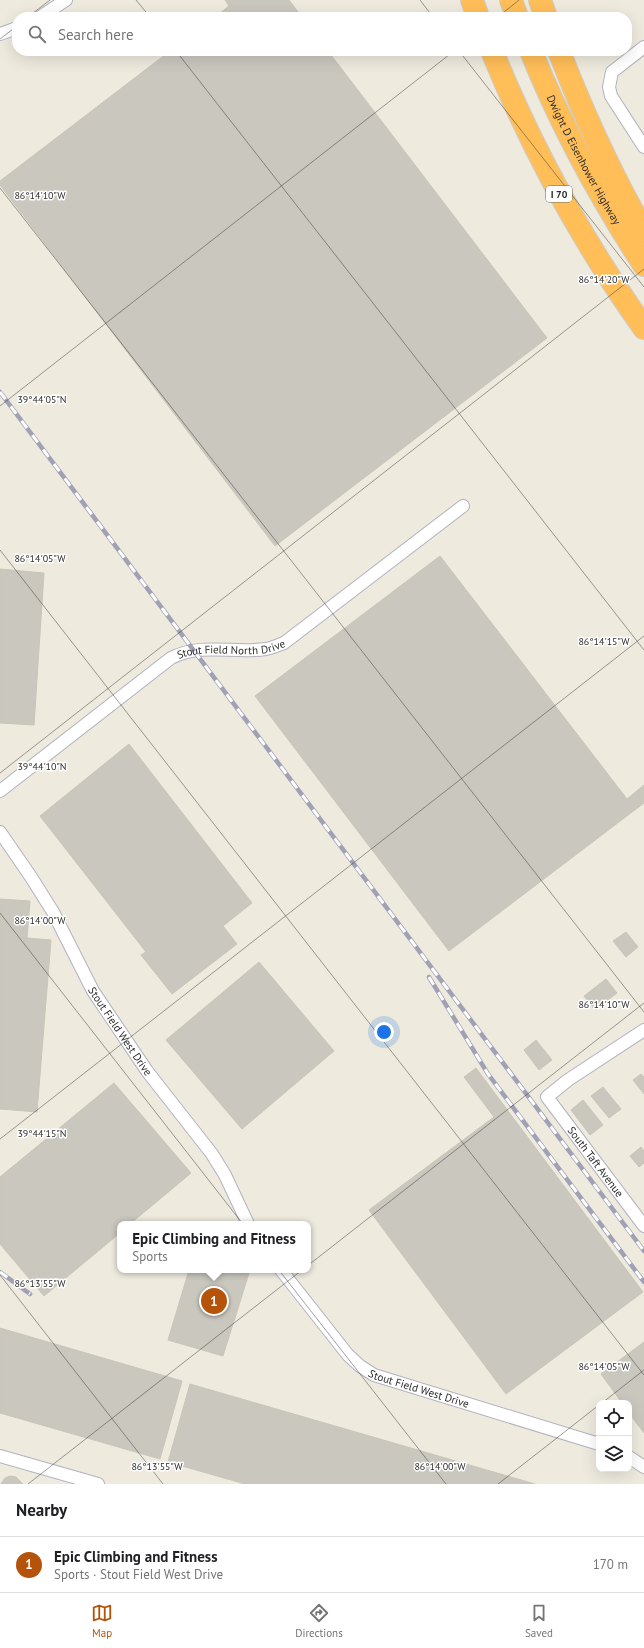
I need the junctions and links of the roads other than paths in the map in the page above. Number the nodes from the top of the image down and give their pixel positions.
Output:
1 (66, 0) edge
2 (472, 0) edge
3 (511, 0) edge
4 (540, 0) edge
5 (48, 12) edge
6 (476, 12) edge
7 (515, 12) edge
8 (544, 12) edge
9 (12, 30) edge
10 (0, 34) edge
11 (644, 47) edge
12 (494, 56) edge
13 (533, 56) edge
14 (561, 56) edge
15 (631, 56) edge
16 (632, 56) edge
17 (644, 147) edge
18 (644, 232) edge
19 (644, 264) edge
20 (644, 328) edge
21 (463, 506) dead end
22 (0, 791) edge
23 (0, 832) edge
24 (644, 1030) edge
25 (247, 1221) edge
26 (644, 1226) edge
27 (283, 1273) edge
28 (596, 1443) edge
29 (0, 1456) edge
30 (632, 1459) edge
31 (644, 1467) edge
32 (98, 1484) edge

1 - 5 street
2 - 6 highway
3 - 7 highway
4 - 8 highway
9 - 10 street
11 - 16 street
12 - 20 highway, I 70
13 - 19 highway, Dwight D Eisenhower Highway
14 - 18 highway
15 - 17 street
21 - 22 street, Stout Field North Drive
23 - 25 street, Stout Field West Drive
24 - 26 street, South Taft Avenue
27 - 28 street, Stout Field West Drive
29 - 32 street
30 - 31 street

